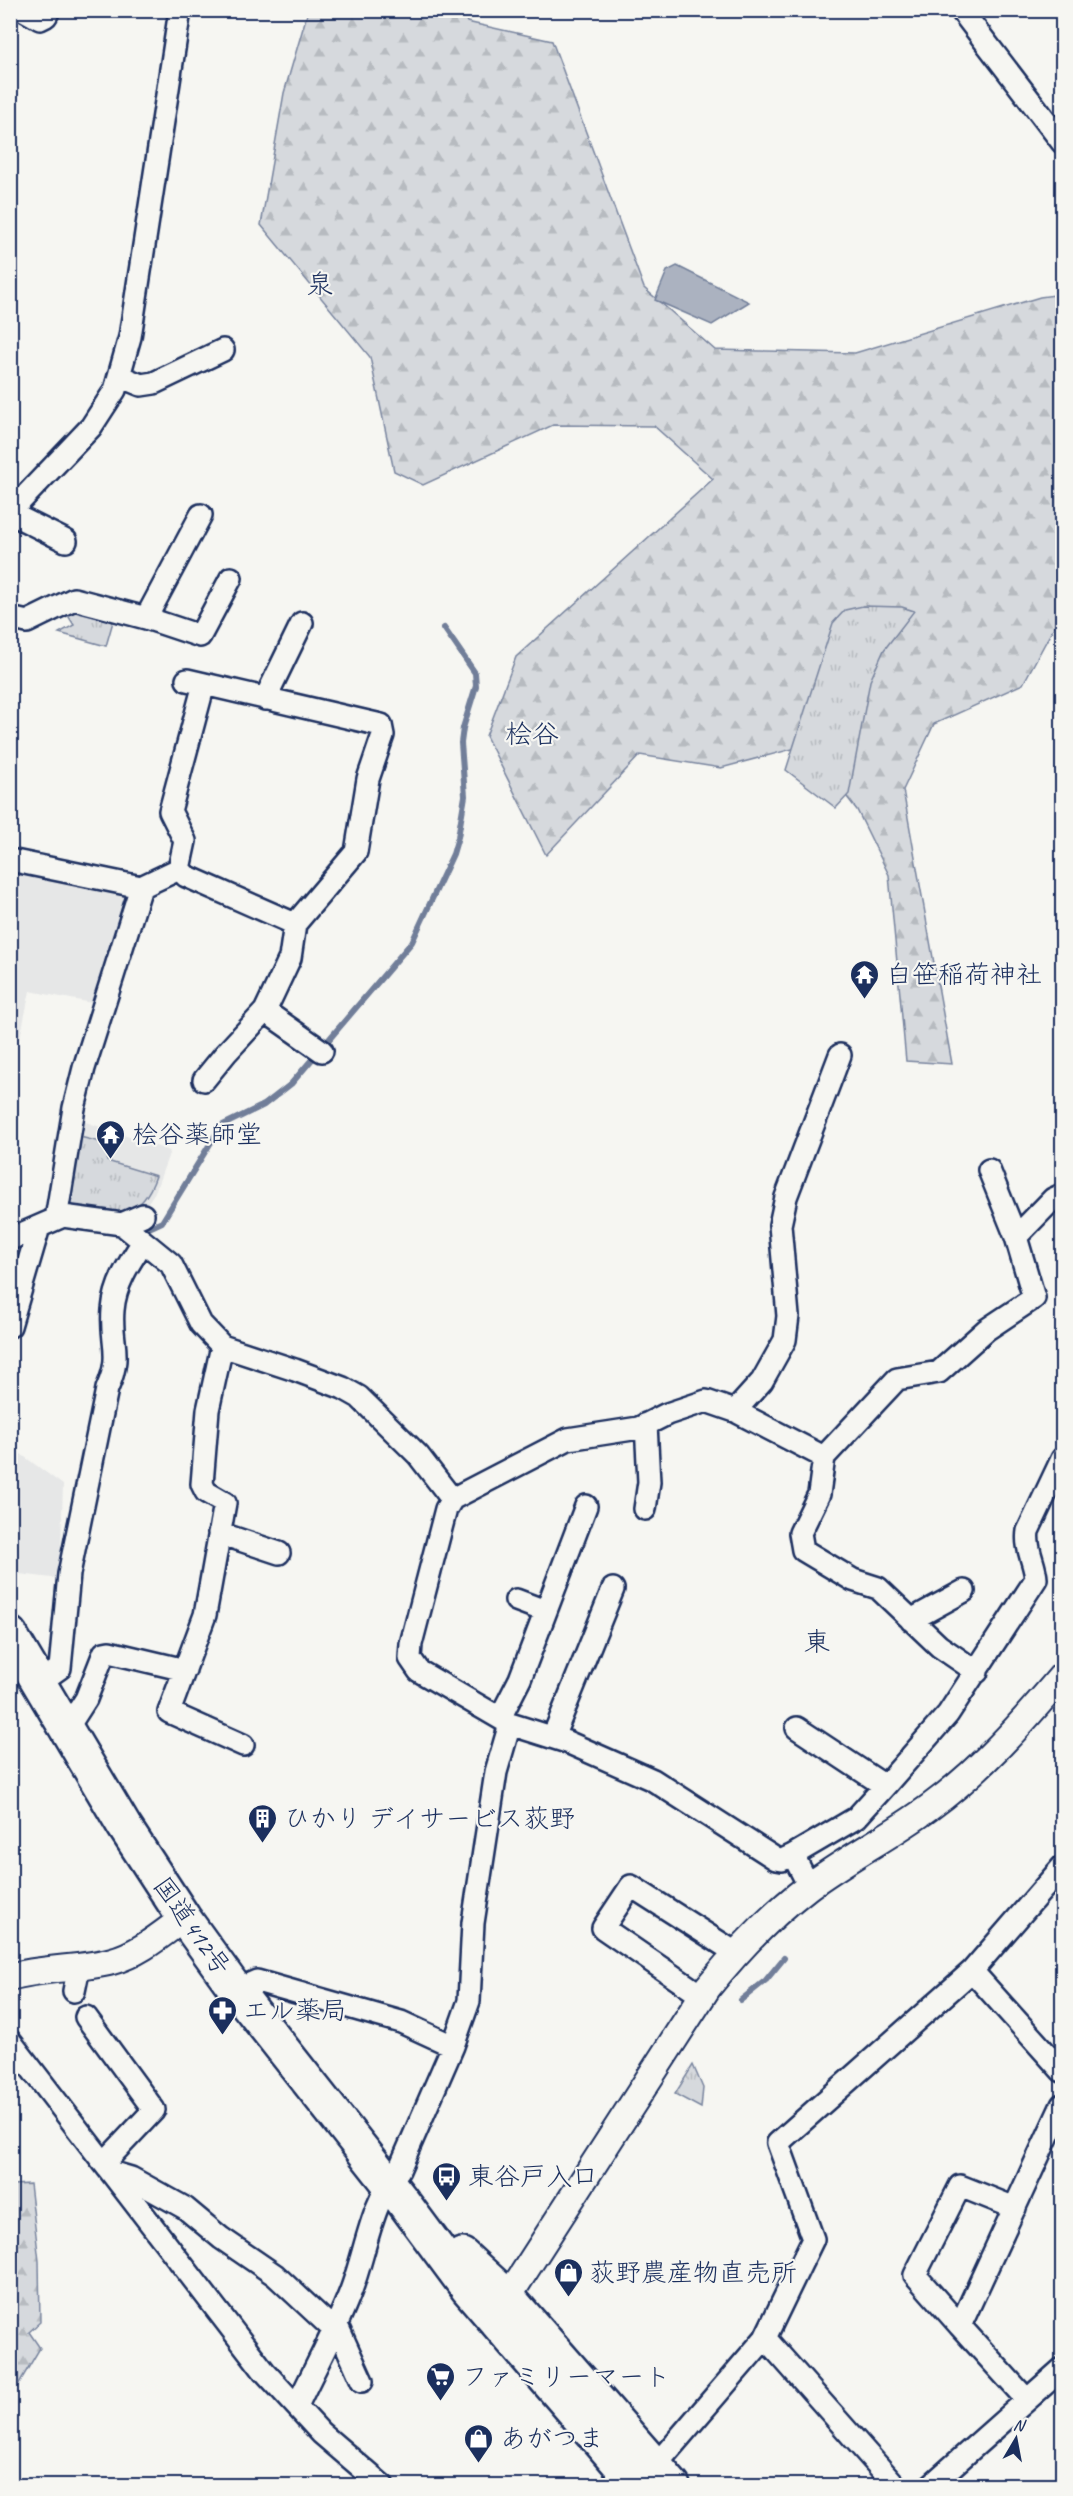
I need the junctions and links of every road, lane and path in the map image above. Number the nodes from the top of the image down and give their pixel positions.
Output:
1 (24, 10) edge
2 (49, 10) edge
3 (180, 10) edge
4 (961, 10) edge
5 (1062, 142) edge
6 (223, 350) dead end
7 (119, 376) junction
8 (12, 508) edge
9 (191, 520) dead end
10 (66, 541) dead end
11 (230, 590) dead end
12 (10, 618) edge
13 (146, 618) junction
14 (293, 632) dead end
15 (265, 699) junction
16 (10, 860) edge
17 (178, 869) junction
18 (141, 887) junction
19 (294, 924) junction
20 (266, 1011) junction
21 (322, 1051) dead end
22 (840, 1055) dead end
23 (204, 1080) dead end
24 (989, 1170) dead end
25 (1062, 1195) edge
26 (143, 1215) dead end
27 (47, 1223) junction
28 (122, 1224) junction
29 (1016, 1237) junction
30 (10, 1239) edge
31 (143, 1242) junction
32 (10, 1326) edge
33 (222, 1346) junction
34 (735, 1411) junction
35 (646, 1425) junction
36 (824, 1457) junction
37 (1062, 1459) edge
38 (452, 1499) junction
39 (586, 1506) dead end
40 (645, 1509) dead end
41 (219, 1533) junction
42 (279, 1553) dead end
43 (613, 1589) dead end
44 (964, 1591) dead end
45 (516, 1600) dead end
46 (545, 1611) junction
47 (911, 1620) junction
48 (10, 1634) edge
49 (185, 1670) junction
50 (977, 1672) junction
51 (1062, 1676) edge
52 (39, 1683) junction
53 (505, 1721) junction
54 (797, 1728) dead end
55 (66, 1730) junction
56 (553, 1737) junction
57 (243, 1744) dead end
58 (885, 1786) junction
59 (793, 1855) junction
60 (1062, 1867) edge
61 (809, 1886) junction
62 (184, 1918) junction
63 (736, 1953) junction
64 (972, 1971) junction
65 (10, 1977) edge
66 (236, 1990) junction
67 (702, 1996) junction
68 (86, 2017) dead end
69 (10, 2041) edge
70 (453, 2046) junction
71 (1062, 2071) edge
72 (1062, 2105) edge
73 (109, 2167) junction
74 (394, 2191) junction
75 (1015, 2208) junction
76 (501, 2308) junction
77 (335, 2326) junction
78 (960, 2326) junction
79 (765, 2338) junction
80 (1062, 2369) edge
81 (362, 2381) dead end
82 (1028, 2400) junction
83 (297, 2406) junction
84 (655, 2479) edge
85 (383, 2486) edge
86 (896, 2486) edge
87 (930, 2486) edge

1 - 2 street
3 - 7 street
4 - 5 street
6 - 7 street
7 - 8 street
8 - 10 street
9 - 13 street
11 - 13 street
12 - 13 street
14 - 15 street
15 - 17 street
15 - 19 street
16 - 18 street
17 - 18 street
17 - 19 street
18 - 27 street
19 - 20 street
20 - 21 street
20 - 23 street
22 - 34 street
24 - 29 street
25 - 29 street
26 - 28 street
27 - 28 street
27 - 30 street
27 - 32 street
28 - 31 street
29 - 36 street
31 - 33 street
31 - 52 street
33 - 38 street
33 - 41 street
34 - 35 street
34 - 36 street
35 - 38 street
35 - 40 street
36 - 47 street
37 - 50 street
38 - 53 street
39 - 46 street
41 - 42 street
41 - 49 street
43 - 56 street
44 - 47 street
45 - 46 street
46 - 53 street
47 - 50 street
48 - 52 highway, 国道412号
49 - 55 street
49 - 57 street
50 - 58 street
51 - 61 street
52 - 55 highway, 国道412号
53 - 56 street
53 - 70 street
54 - 58 street
55 - 62 highway, 国道412号
56 - 59 street
58 - 59 street
59 - 61 street
60 - 64 street
61 - 63 street
62 - 65 street
62 - 66 highway, 国道412号
63 - 67 street
63 - 67 street
64 - 71 street
64 - 79 street
66 - 70 street
66 - 74 highway, 国道412号
67 - 76 street
68 - 73 street
69 - 73 street
70 - 74 street
72 - 75 street
73 - 77 street
73 - 83 street
74 - 76 highway, 国道412号
74 - 77 street
75 - 78 street
75 - 78 street
76 - 84 highway, 国道412号
77 - 81 street
77 - 83 street
78 - 82 street
79 - 84 street
79 - 86 street
80 - 82 street
82 - 87 street
83 - 85 street

